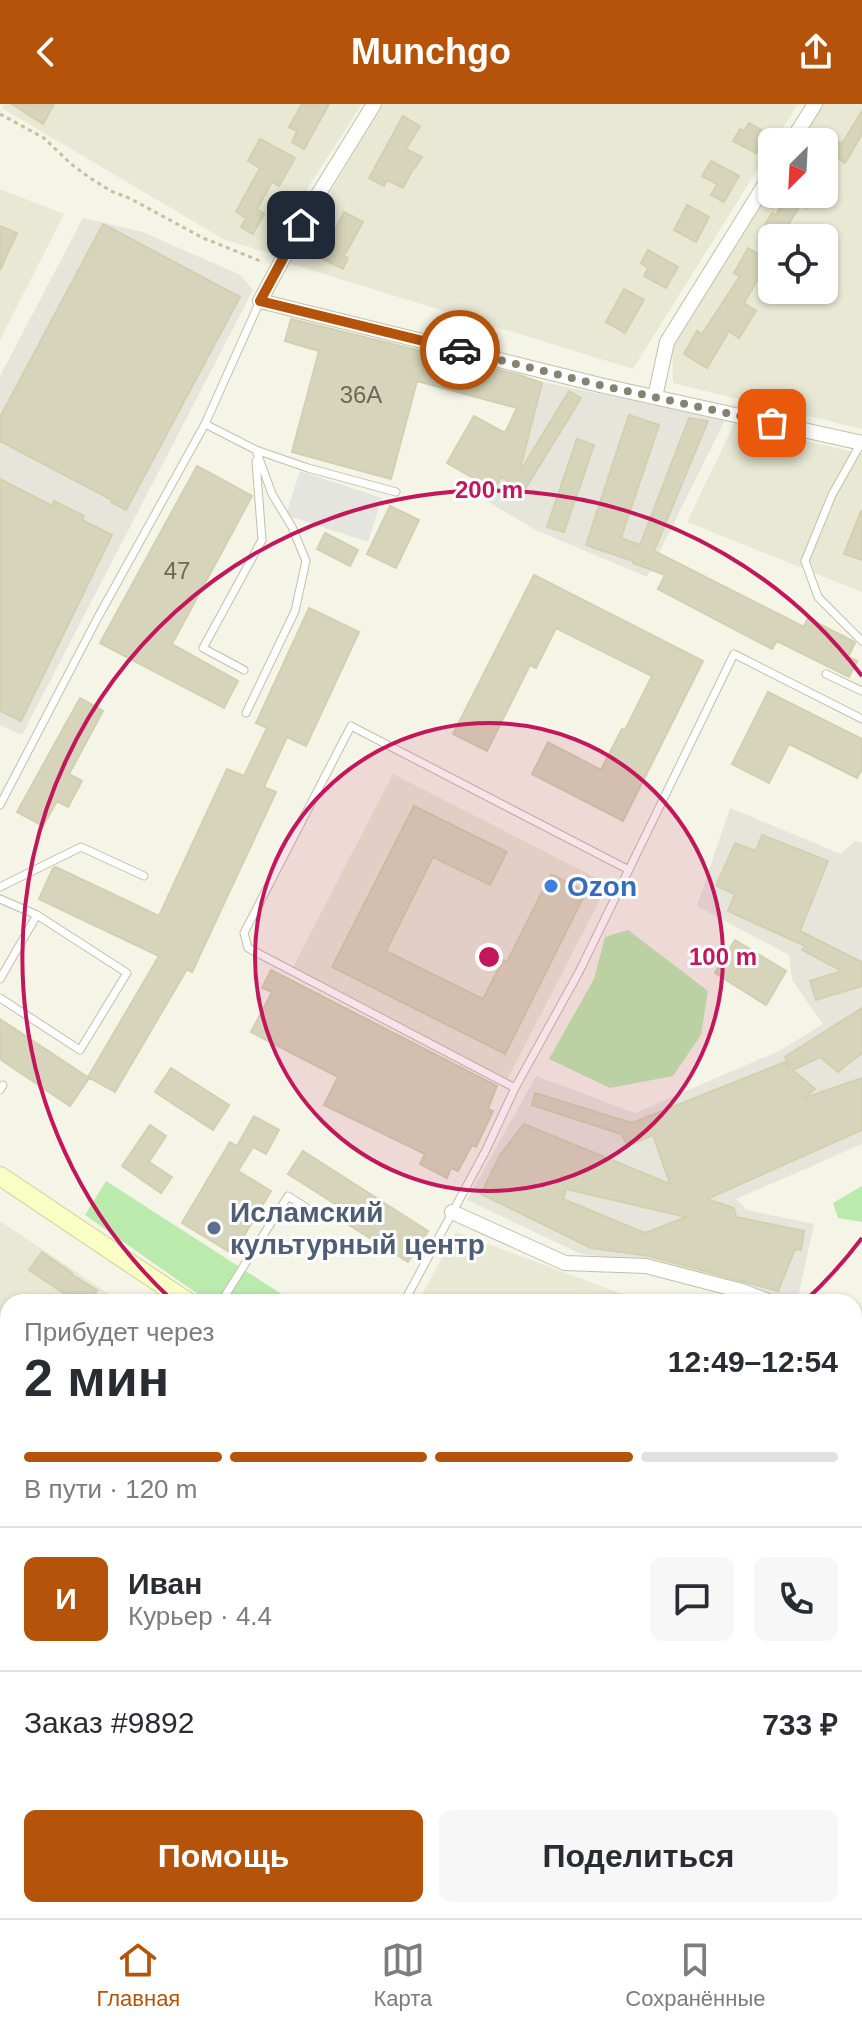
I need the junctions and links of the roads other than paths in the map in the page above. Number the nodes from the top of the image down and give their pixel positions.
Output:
1 (374, 104) edge
2 (815, 104) edge
3 (800, 128) edge
4 (758, 196) edge
5 (260, 301) junction
6 (655, 397) junction
7 (205, 424) junction
8 (862, 443) edge
9 (256, 450) junction
10 (396, 492) dead end
11 (862, 641) edge
12 (244, 670) dead end
13 (826, 674) dead end
14 (862, 691) edge
15 (246, 713) dead end
16 (862, 719) edge
17 (0, 805) edge
18 (629, 870) junction
19 (144, 876) dead end
20 (0, 887) edge
21 (0, 899) edge
22 (37, 915) junction
23 (0, 979) edge
24 (0, 998) edge
25 (515, 1088) junction
26 (0, 1176) edge
27 (452, 1212) junction
28 (324, 1219) dead end
29 (176, 1294) edge
30 (226, 1294) edge
31 (408, 1294) edge
32 (750, 1294) edge

1 - 5 street
2 - 3 street
4 - 6 street
5 - 6 street
5 - 7 lane
6 - 8 street
7 - 9 lane
7 - 17 lane
8 - 11 lane
9 - 10 lane
9 - 12 lane
9 - 15 lane
13 - 14 lane
16 - 18 lane
18 - 25 lane
18 - 25 lane
19 - 20 lane
21 - 22 lane
22 - 23 lane
22 - 24 lane
25 - 27 lane
26 - 29 main road
27 - 31 lane
27 - 32 street
28 - 30 lane

